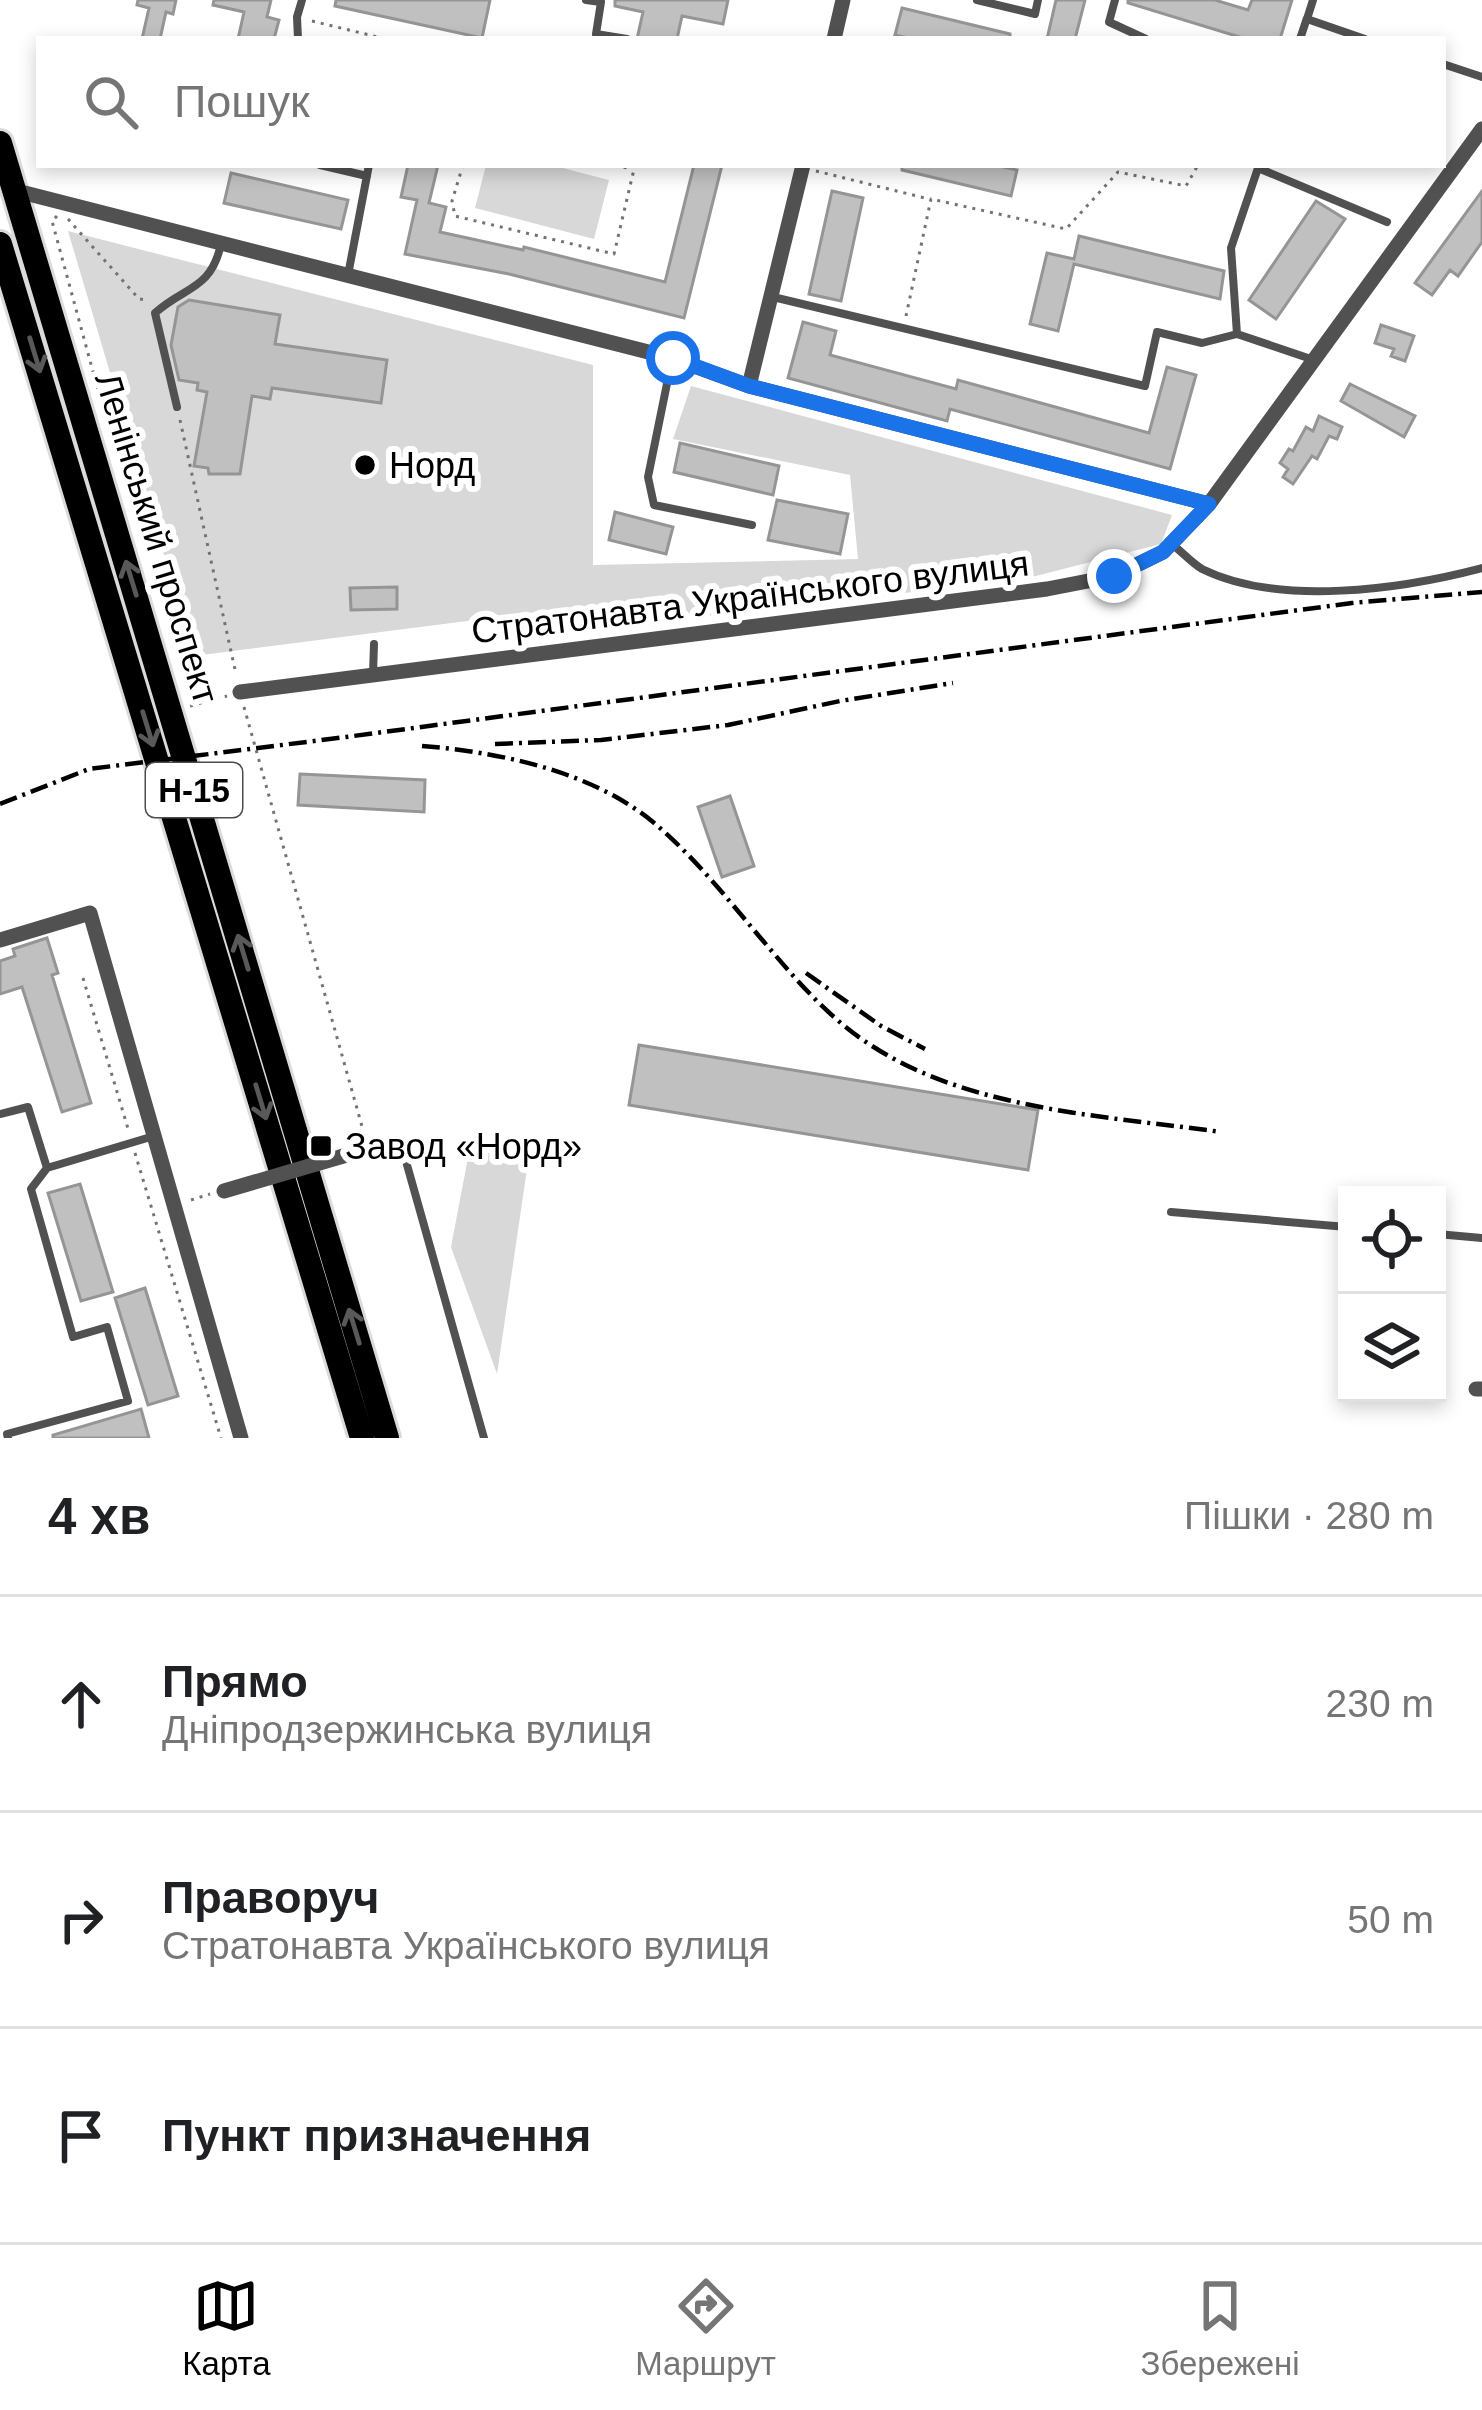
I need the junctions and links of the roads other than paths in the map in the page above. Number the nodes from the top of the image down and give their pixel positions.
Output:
1 (302, 0) edge
2 (586, 0) edge
3 (844, 0) edge
4 (977, 0) edge
5 (1038, 0) edge
6 (1114, 0) edge
7 (1313, 0) edge
8 (1307, 19) junction
9 (298, 36) edge
10 (608, 36) edge
11 (835, 36) edge
12 (1139, 36) edge
13 (1301, 36) edge
14 (1356, 36) edge
15 (1446, 65) edge
16 (1482, 77) edge
17 (1482, 128) edge
18 (0, 143) edge
19 (333, 168) edge
20 (368, 168) edge
21 (803, 168) edge
22 (1255, 168) edge
23 (1261, 168) edge
24 (367, 176) junction
25 (12, 199) edge
26 (1387, 222) dead end
27 (221, 243) junction
28 (1, 247) edge
29 (348, 275) junction
30 (771, 296) junction
31 (1237, 334) junction
32 (673, 358) junction
33 (1316, 361) junction
34 (749, 386) junction
35 (177, 406) road end
36 (1209, 504) junction
37 (752, 525) dead end
38 (1171, 543) junction
39 (1482, 568) edge
40 (374, 644) dead end
41 (373, 675) junction
42 (240, 692) road end
43 (0, 940) edge
44 (0, 1114) edge
45 (155, 1136) junction
46 (400, 1140) dead end
47 (357, 1152) road end
48 (46, 1168) junction
49 (224, 1190) road end
50 (1171, 1212) dead end
51 (1338, 1226) edge
52 (1446, 1235) edge
53 (1482, 1238) edge
54 (8, 1438) edge
55 (241, 1438) edge
56 (362, 1438) edge
57 (387, 1438) edge
58 (484, 1438) edge

1 - 9 lane
2 - 10 lane
3 - 11 street
4 - 5 lane
6 - 12 lane
7 - 8 lane
8 - 13 lane
8 - 14 lane
15 - 16 lane
17 - 33 street, Стратонавта Українського вулиця
18 - 25 main road, Ленінський проспект / Н-15
19 - 24 lane
20 - 24 lane
21 - 30 street
22 - 31 lane
23 - 26 lane
24 - 29 lane
25 - 27 street
57 -> 25 main road, Ленінський проспект / Н-15
27 - 29 street
27 - 35 lane
28 -> 56 main road, Ленінський проспект / Н-15
29 - 32 street
30 - 31 lane
30 - 34 street
31 - 33 lane
32 - 34 street
32 - 37 lane
33 - 36 street, Стратонавта Українського вулиця
34 - 36 street
36 - 38 street, Стратонавта Українського вулиця
38 - 39 lane
38 - 41 street, Стратонавта Українського вулиця
40 - 41 lane
41 - 42 street, Стратонавта Українського вулиця
43 - 45 street
44 - 48 lane
45 - 48 lane
45 - 55 street
46 - 58 lane
47 - 49 street, bridge
48 - 54 lane
50 - 51 lane
52 - 53 lane

